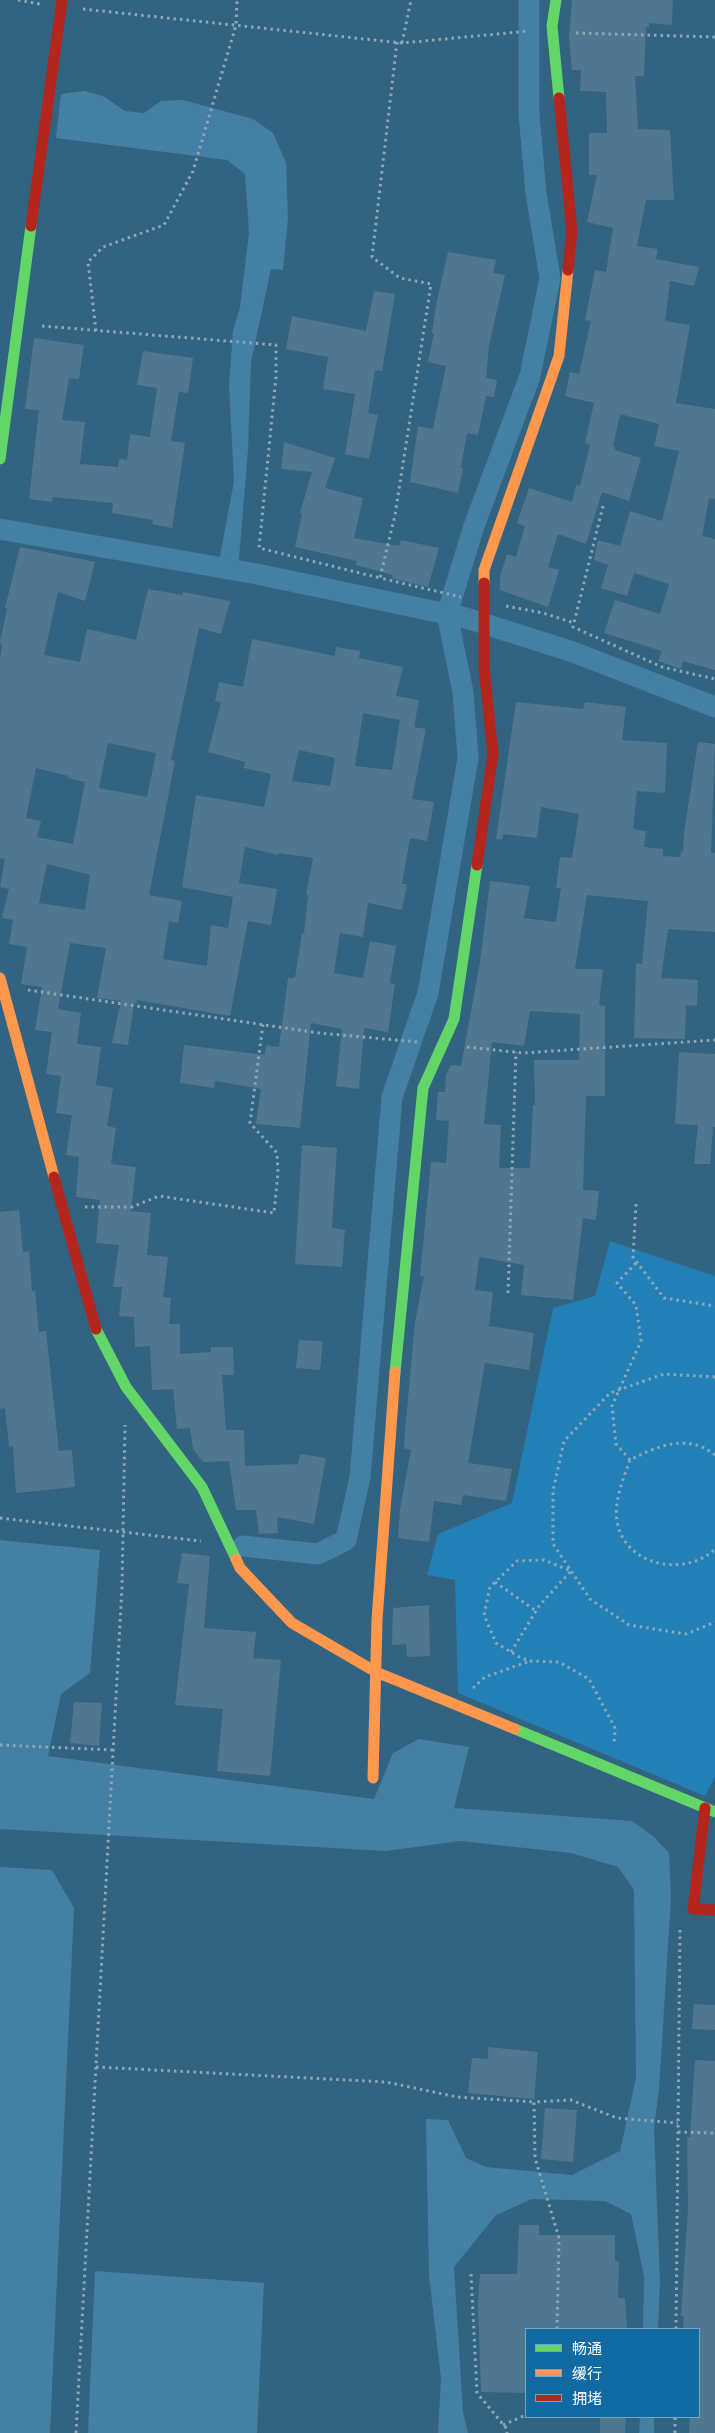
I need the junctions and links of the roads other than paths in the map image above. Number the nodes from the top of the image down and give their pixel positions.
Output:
1 (556, 0) edge
2 (62, 4) edge
3 (0, 458) edge
4 (1, 982) edge
5 (376, 1672) junction
6 (373, 1778) dead end
7 (710, 1810) edge
8 (715, 1910) edge

1 - 5 street
2 - 3 street
4 - 5 street
5 - 6 street
5 - 7 street
7 - 8 street

